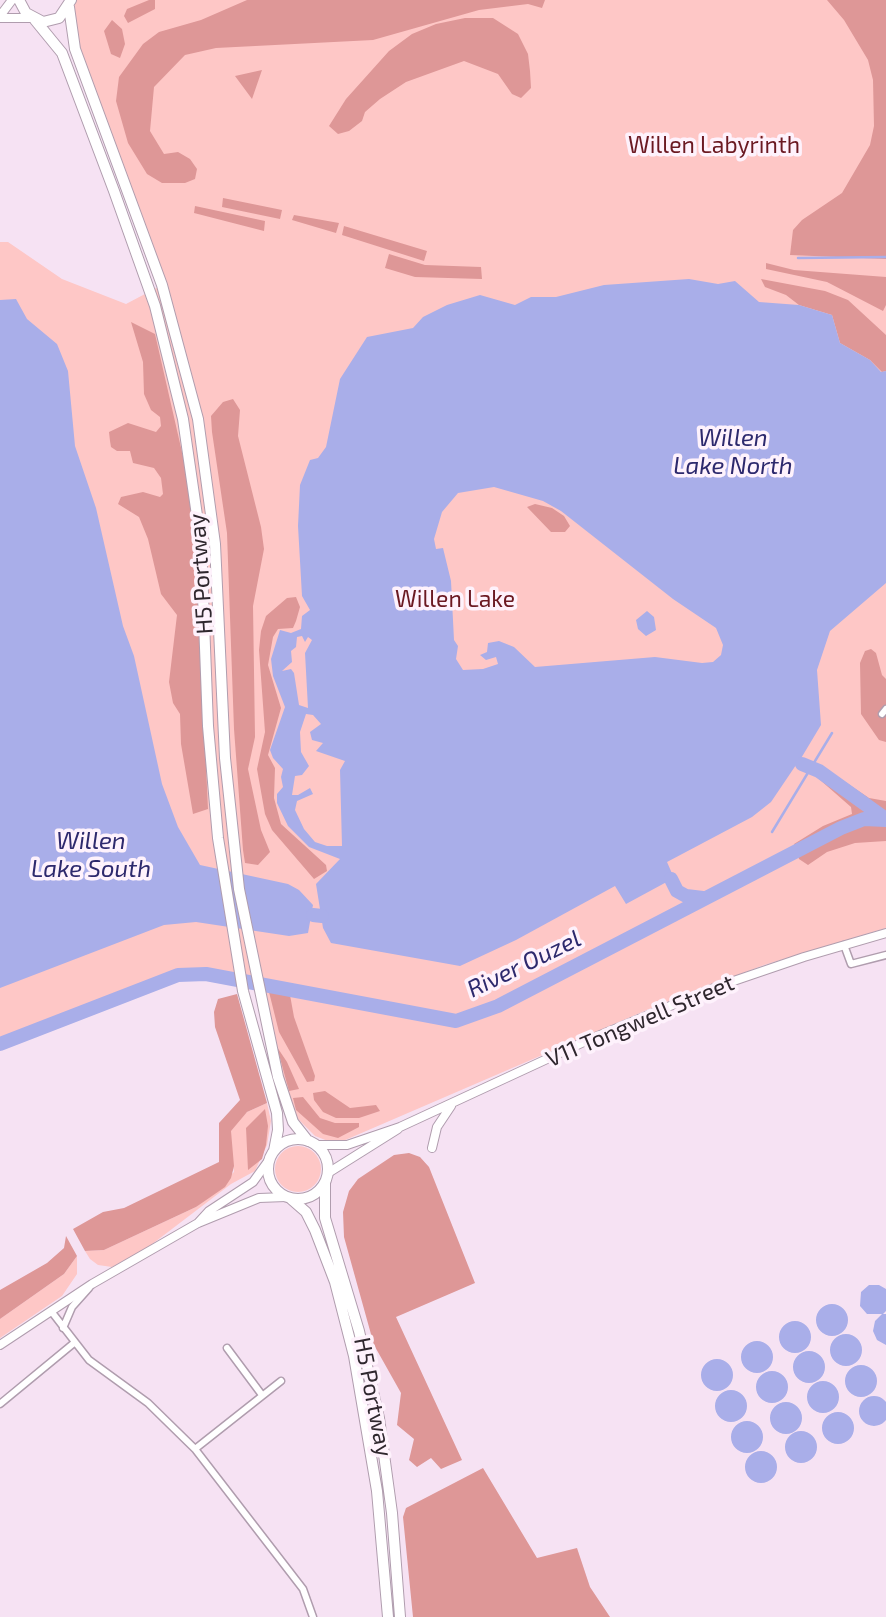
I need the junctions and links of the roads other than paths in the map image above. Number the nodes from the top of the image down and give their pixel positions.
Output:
1 (12, 0) edge
2 (19, 0) edge
3 (71, 2) edge
4 (0, 17) edge
5 (33, 19) junction
6 (886, 933) edge
7 (844, 945) junction
8 (886, 955) edge
9 (277, 1093) junction
10 (453, 1104) junction
11 (282, 1111) junction
12 (400, 1127) junction
13 (312, 1143) junction
14 (432, 1148) dead end
15 (271, 1156) junction
16 (327, 1178) junction
17 (288, 1198) junction
18 (198, 1223) junction
19 (92, 1284) junction
20 (51, 1311) junction
21 (63, 1328) junction
22 (74, 1343) junction
23 (0, 1345) edge
24 (227, 1348) dead end
25 (281, 1381) dead end
26 (262, 1395) junction
27 (0, 1404) edge
28 (195, 1449) junction
29 (387, 1615) edge
30 (313, 1617) edge
31 (400, 1617) edge

1 - 4 street
2 - 5 main road, H5 Portway
3 - 5 main road
3 - 9 main road, H5 Portway
4 - 5 street
5 - 9 main road, H5 Portway
6 - 7 street, V11 Tongwell Street
7 - 8 street
7 - 10 street, V11 Tongwell Street
9 - 11 main road, H5 Portway
10 - 12 street, V11 Tongwell Street
10 - 14 street
11 - 13 main road, H5 Portway
11 - 15 main road, H5 Portway
12 - 13 street, V11 Tongwell Street
12 - 16 street, V11 Tongwell Street
13 - 15 main road
13 - 16 main road
15 - 17 main road
15 - 18 street
16 - 17 main road
16 - 31 main road, H5 Portway
17 - 18 street
17 - 29 main road, H5 Portway
18 - 19 street
19 - 20 street
19 - 21 street
20 - 21 street
20 - 23 street
21 - 22 street
22 - 27 street
22 - 28 street
24 - 26 street
25 - 26 street
26 - 28 street
28 - 30 street

